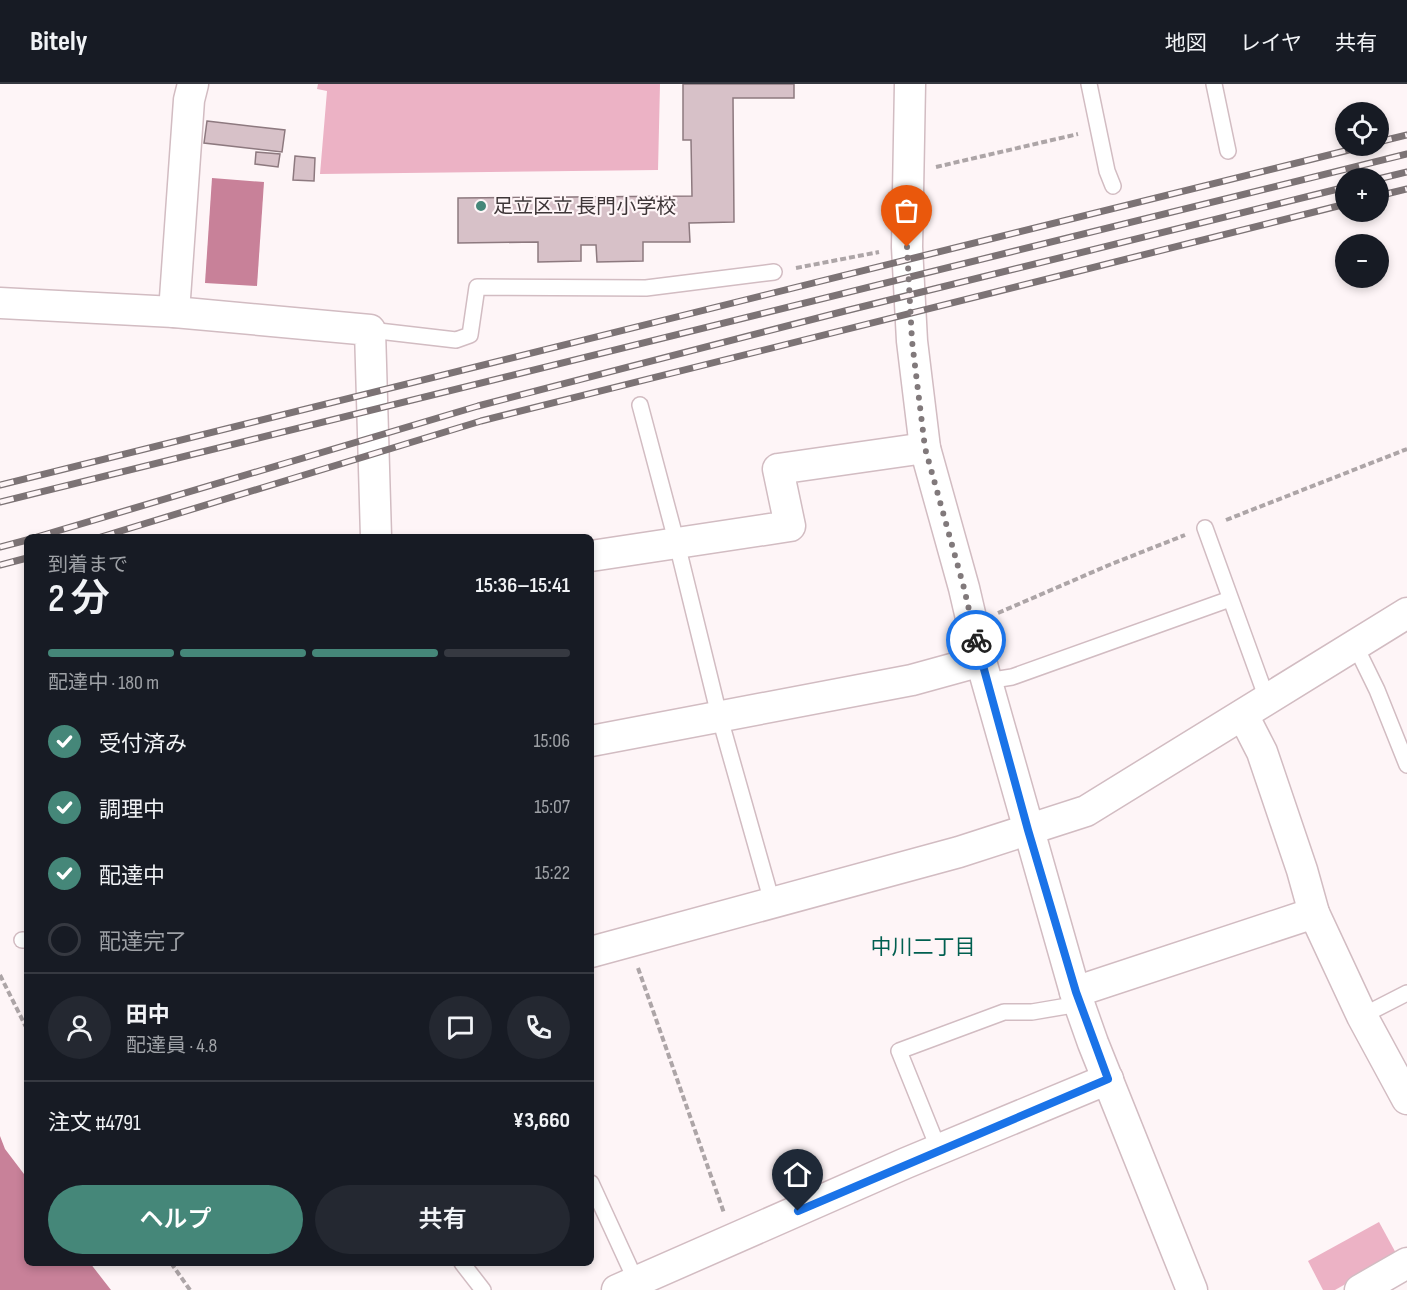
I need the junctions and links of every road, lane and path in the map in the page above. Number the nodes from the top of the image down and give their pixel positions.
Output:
1 (193, 84) edge
2 (910, 84) edge
3 (1089, 84) edge
4 (1214, 84) edge
5 (1099, 129) junction
6 (1228, 151) dead end
7 (909, 174) junction
8 (1113, 186) dead end
9 (907, 247) junction
10 (774, 272) joint
11 (0, 303) edge
12 (174, 312) junction
13 (370, 330) junction
14 (640, 405) dead end
15 (925, 448) junction
16 (1205, 528) dead end
17 (376, 534) edge
18 (677, 544) junction
19 (594, 556) edge
20 (1230, 599) junction
21 (1407, 613) edge
22 (1355, 645) junction
23 (984, 671) junction
24 (1255, 707) junction
25 (719, 716) junction
26 (594, 740) edge
27 (1407, 765) edge
28 (1028, 830) junction
29 (772, 902) junction
30 (1314, 914) junction
31 (628, 942) junction
32 (594, 951) edge
33 (0, 975) edge
34 (1407, 993) edge
35 (1077, 998) junction
36 (1362, 1016) junction
37 (24, 1023) edge
38 (1108, 1079) junction
39 (1407, 1099) edge
40 (939, 1150) junction
41 (594, 1192) edge
42 (733, 1239) junction
43 (1407, 1263) edge
44 (173, 1266) edge
45 (464, 1266) edge
46 (627, 1286) edge
47 (190, 1290) edge
48 (483, 1290) edge
49 (1192, 1290) edge
50 (1360, 1290) edge

1 - 12 street
2 - 7 street
3 - 5 lane
4 - 6 lane
5 - 7 path
5 - 8 lane
7 - 9 street
9 - 10 path
9 - 15 street
10 - 13 lane
11 - 12 street
12 - 13 street
13 - 17 street
14 - 18 lane
15 - 18 street
15 - 23 street
16 - 20 lane
18 - 19 street
18 - 25 lane
20 - 23 lane
20 - 24 lane
21 - 22 street
22 - 24 street
22 - 27 lane
23 - 25 street
23 - 28 street
24 - 28 street
24 - 30 street
25 - 26 street
25 - 29 lane
28 - 29 street
28 - 35 street
29 - 31 street
30 - 35 street
30 - 36 street
31 - 32 street
31 - 42 path
33 - 37 path
34 - 36 lane
35 - 38 street
35 - 40 lane
36 - 39 street
38 - 40 street
38 - 49 street
40 - 42 street
41 - 46 lane
42 - 46 street
43 - 50 street
44 - 47 path
45 - 48 lane

